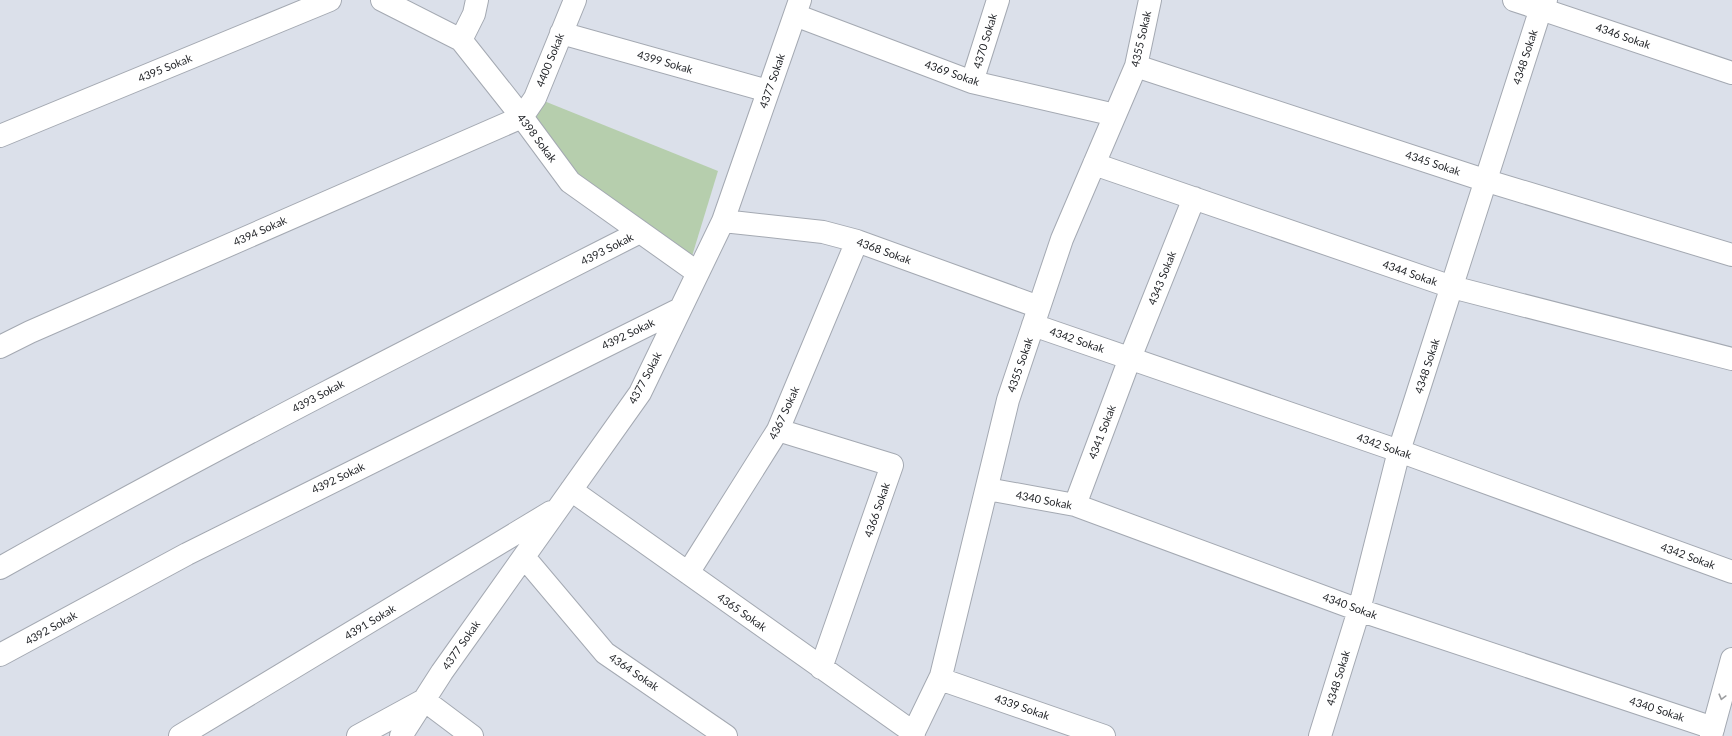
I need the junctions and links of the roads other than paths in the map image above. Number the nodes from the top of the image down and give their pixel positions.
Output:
1 (330, 0) edge
2 (382, 0) edge
3 (477, 0) edge
4 (575, 0) edge
5 (998, 0) edge
6 (1150, 0) edge
7 (1514, 0) edge
8 (1543, 4) edge
9 (797, 7) edge
10 (561, 33) junction
11 (461, 40) junction
12 (1136, 66) junction
13 (1732, 73) edge
14 (972, 82) junction
15 (768, 91) junction
16 (1115, 115) junction
17 (522, 118) junction
18 (0, 136) edge
19 (1094, 164) junction
20 (1484, 180) junction
21 (1194, 198) junction
22 (723, 221) junction
23 (640, 232) junction
24 (857, 241) junction
25 (1732, 255) edge
26 (698, 273) junction
27 (1452, 287) junction
28 (680, 309) junction
29 (1036, 316) junction
30 (0, 347) edge
31 (1130, 358) junction
32 (1732, 359) edge
33 (778, 430) junction
34 (1399, 451) junction
35 (986, 489) junction
36 (565, 499) junction
37 (1075, 505) junction
38 (524, 557) junction
39 (0, 568) edge
40 (1732, 572) edge
41 (688, 573) junction
42 (1359, 610) junction
43 (0, 655) edge
44 (1732, 659) edge
45 (822, 668) junction
46 (940, 679) junction
47 (424, 700) junction
48 (1712, 732) edge
49 (913, 735) edge
50 (180, 736) edge
51 (358, 736) edge
52 (401, 736) edge
53 (472, 736) edge
54 (726, 736) edge
55 (1104, 736) edge
56 (1320, 736) edge

1 - 18 street, 4395 Sokak
2 - 11 street, 4398 Sokak
3 - 11 street
4 - 10 street, 4400 Sokak
5 - 14 street, 4370 Sokak
6 - 12 street, 4355 Sokak
7 - 8 street, 4346 Sokak
8 - 13 street, 4346 Sokak
8 - 20 street, 4348 Sokak
9 - 14 street, 4369 Sokak
9 - 15 street, 4377 Sokak
10 - 15 street, 4399 Sokak
10 - 17 street, 4400 Sokak
11 - 17 street, 4398 Sokak
12 - 16 street, 4355 Sokak
12 - 20 street, 4345 Sokak
14 - 16 street, 4369 Sokak
15 - 22 street, 4377 Sokak
16 - 19 street, 4355 Sokak
17 - 23 street, 4398 Sokak
17 - 30 street, 4394 Sokak
19 - 21 street, 4344 Sokak
19 - 29 street, 4355 Sokak
20 - 25 street, 4345 Sokak
20 - 27 street, 4348 Sokak
21 - 27 street, 4344 Sokak
21 - 31 street, 4343 Sokak
22 - 24 street, 4368 Sokak
22 - 26 street, 4377 Sokak
23 - 26 street, 4398 Sokak
23 - 39 street, 4393 Sokak
24 - 29 street, 4368 Sokak
24 - 33 street, 4367 Sokak
26 - 28 street, 4377 Sokak
27 - 32 street, 4344 Sokak
27 - 34 street, 4348 Sokak
28 - 36 street, 4377 Sokak
28 - 43 street, 4392 Sokak
29 - 31 street, 4342 Sokak
29 - 35 street, 4355 Sokak
31 - 34 street, 4342 Sokak
31 - 37 street, 4341 Sokak
33 - 41 street, 4367 Sokak
33 - 45 street, 4366 Sokak
34 - 40 street, 4342 Sokak
34 - 42 street, 4348 Sokak
35 - 37 street, 4340 Sokak
35 - 46 street, 4355 Sokak
36 - 38 street, 4377 Sokak
36 - 41 street, 4365 Sokak
36 - 50 street, 4391 Sokak
37 - 42 street, 4340 Sokak
38 - 47 street, 4377 Sokak
38 - 54 street, 4364 Sokak
41 - 45 street, 4365 Sokak
42 - 48 street, 4340 Sokak
42 - 56 street, 4348 Sokak
44 -> 48 street
45 - 49 street, 4365 Sokak
46 - 49 street, 4355 Sokak
46 - 55 street, 4339 Sokak
47 - 51 street
47 - 52 street, 4377 Sokak
47 - 53 street

